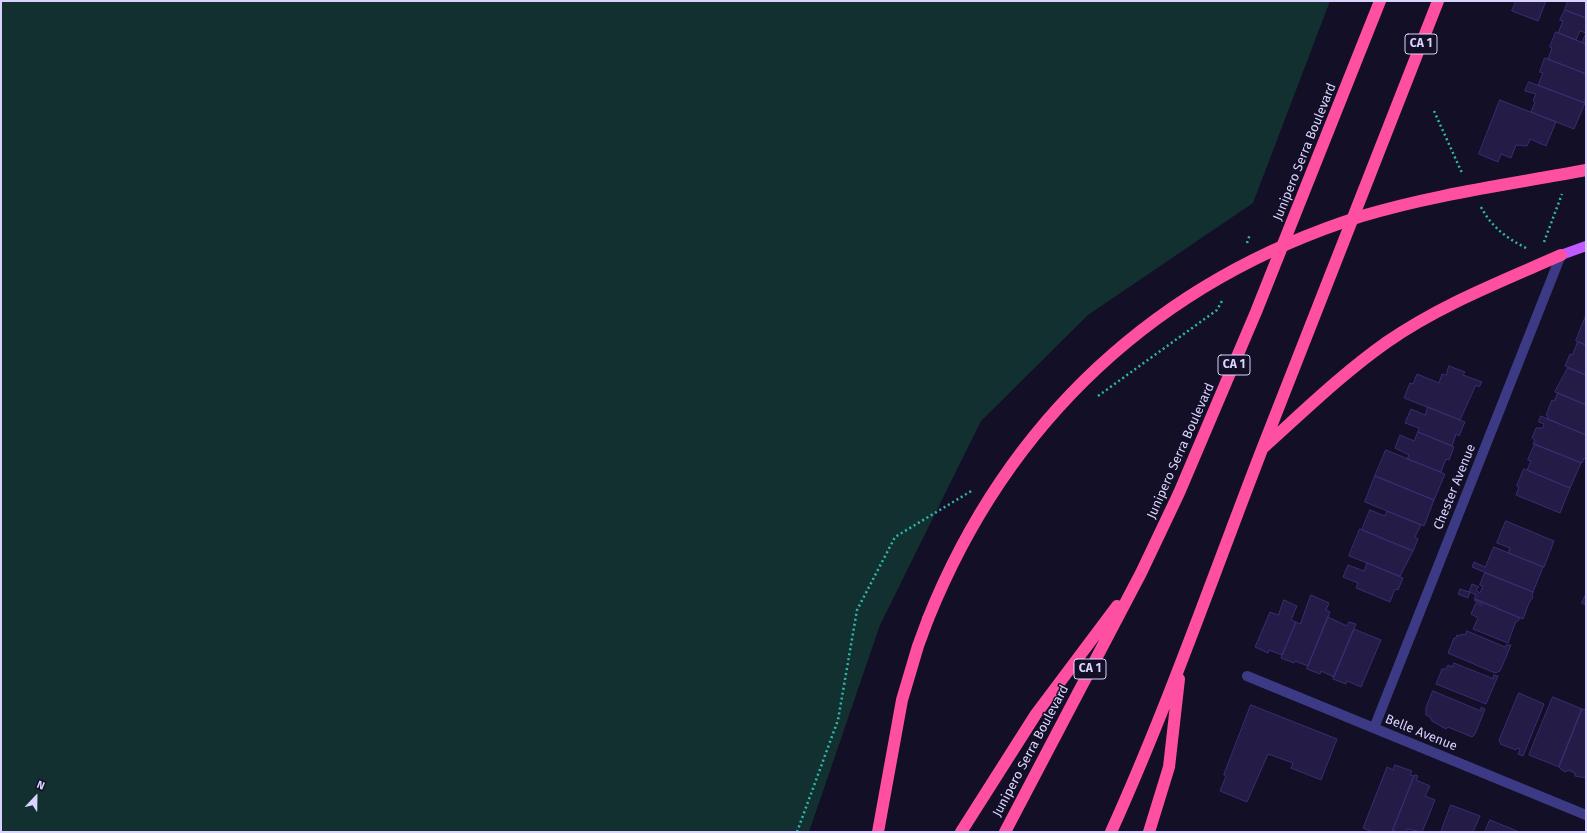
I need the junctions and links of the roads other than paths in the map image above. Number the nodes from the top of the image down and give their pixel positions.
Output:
1 (1380, 1) edge
2 (1438, 1) edge
3 (1586, 170) edge
4 (1586, 246) edge
5 (1561, 255) junction
6 (1262, 450) junction
7 (1141, 573) junction
8 (1182, 662) junction
9 (1247, 676) dead end
10 (1374, 728) junction
11 (1586, 815) edge
12 (878, 832) edge
13 (961, 832) edge
14 (1005, 832) edge
15 (1111, 832) edge
16 (1149, 832) edge

1 - 7 highway, Junipero Serra Boulevard / CA 1
2 - 6 highway, CA 1
3 - 12 highway, bridge
4 - 5 main road
5 - 6 highway
5 - 10 street, Chester Avenue
6 - 8 highway, CA 1
7 - 13 highway
7 - 14 highway, Junipero Serra Boulevard / CA 1
8 - 15 highway, CA 1
8 - 16 highway
9 - 10 street, Belle Avenue
10 - 11 street, Belle Avenue

